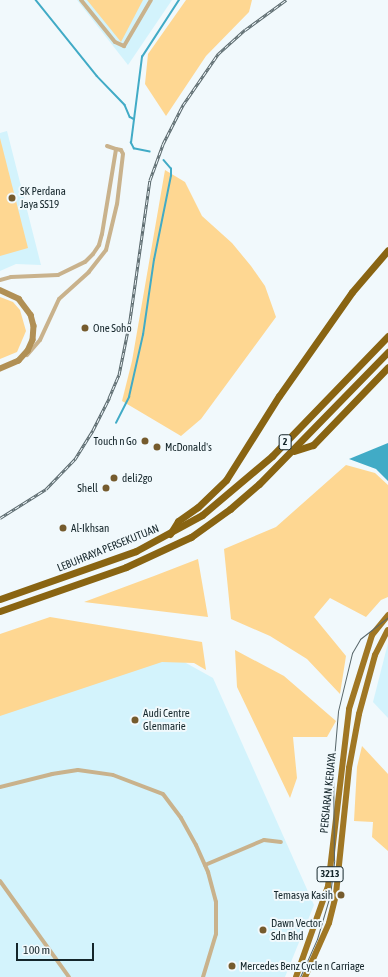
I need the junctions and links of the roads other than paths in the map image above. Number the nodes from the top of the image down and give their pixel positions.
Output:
1 (81, 0) edge
2 (151, 0) edge
3 (107, 146) dead end
4 (116, 149) junction
5 (107, 203) junction
6 (117, 204) junction
7 (388, 250) edge
8 (388, 258) edge
9 (0, 280) edge
10 (0, 290) edge
11 (352, 292) junction
12 (388, 336) edge
13 (388, 352) edge
14 (22, 358) junction
15 (388, 367) edge
16 (0, 369) edge
17 (292, 452) junction
18 (170, 535) junction
19 (0, 599) edge
20 (0, 611) edge
21 (388, 615) edge
22 (388, 630) edge
23 (0, 787) edge
24 (281, 842) dead end
25 (205, 865) junction
26 (0, 881) edge
27 (307, 975) edge
28 (69, 977) edge
29 (203, 977) edge
30 (296, 977) edge

1 - 2 street
3 - 4 street
4 - 5 street
4 - 6 street
5 - 6 street
5 - 9 street
6 - 14 street
7 - 11 highway
8 - 11 highway
10 - 14 main road
11 - 18 highway
12 - 18 highway, LEBUHRAYA PERSEKUTUAN / 2
13 - 17 highway, LEBUHRAYA PERSEKUTUAN / 2
14 - 16 main road
15 - 17 highway
17 - 20 highway, LEBUHRAYA PERSEKUTUAN / 2
18 - 19 highway, LEBUHRAYA PERSEKUTUAN / 2
21 - 30 main road, PERSIARAN KERJAYA / 3213
22 - 27 main road, PERSIARAN KERJAYA / 3213
23 - 25 street
24 - 25 street
25 - 29 street
26 - 28 street

